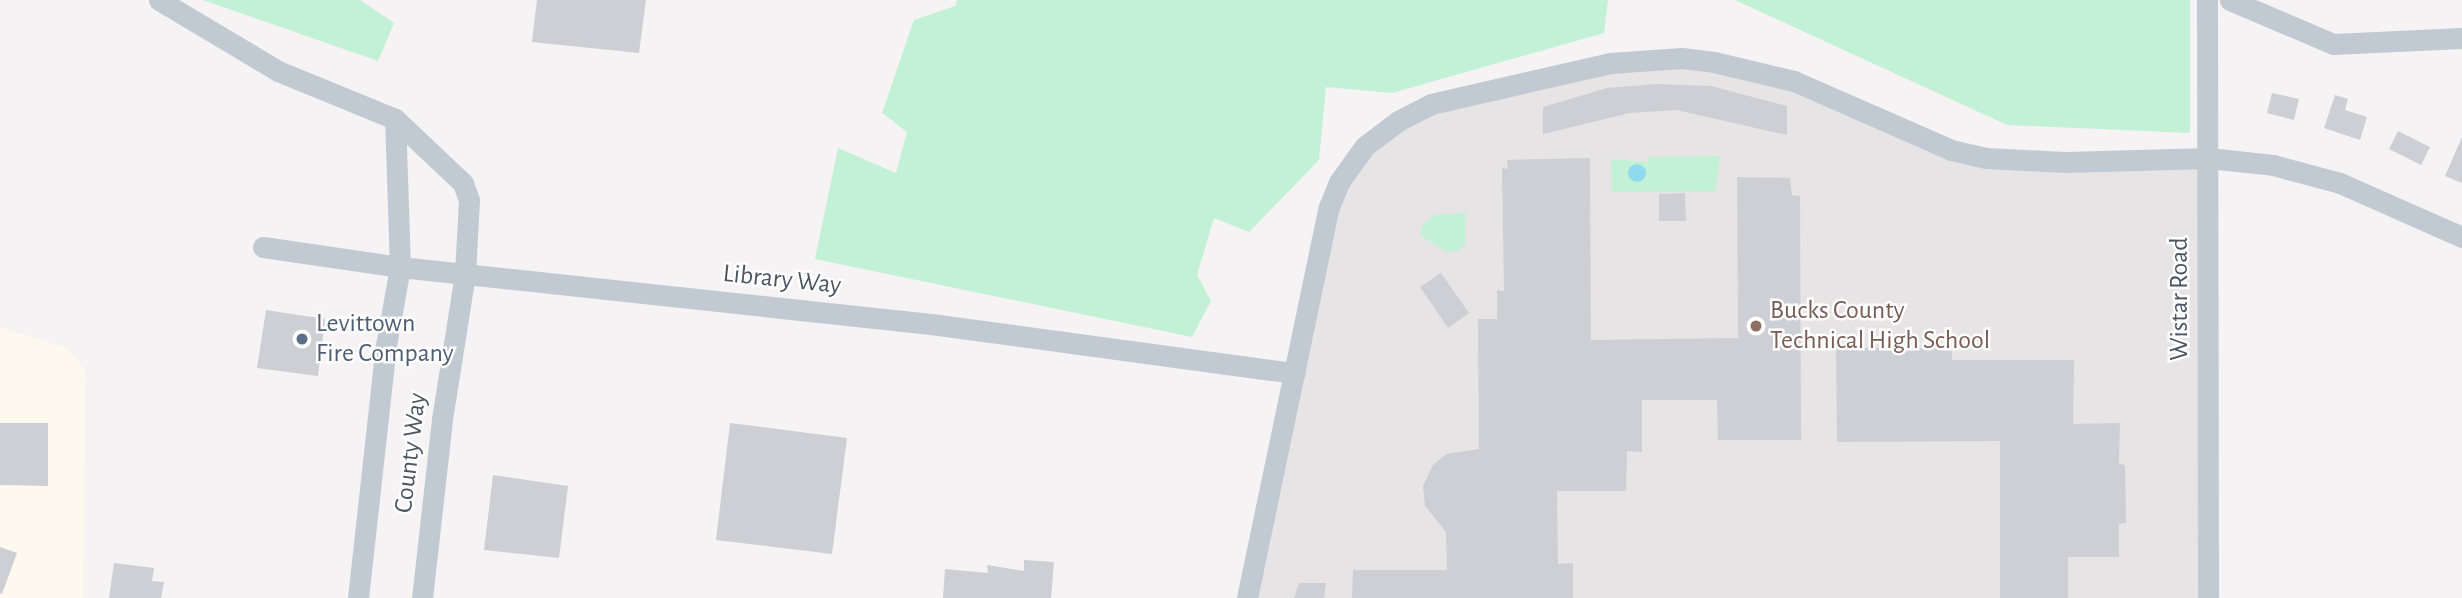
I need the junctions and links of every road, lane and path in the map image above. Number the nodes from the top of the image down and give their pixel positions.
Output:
1 (159, 0) edge
2 (2207, 0) edge
3 (2230, 0) edge
4 (2462, 38) edge
5 (395, 119) junction
6 (2208, 158) junction
7 (2462, 237) edge
8 (263, 247) dead end
9 (400, 267) junction
10 (465, 274) junction
11 (1295, 373) junction
12 (358, 598) edge
13 (422, 598) edge
14 (1247, 598) edge
15 (2208, 598) edge

1 - 5 street
2 - 6 street, Wistar Road
3 - 4 street
5 - 9 street
5 - 10 street, County Way
6 - 7 street
6 - 11 street
6 - 15 street, Wistar Road
8 - 9 street, Library Way
9 - 10 street, Library Way
9 - 12 street
10 - 11 street, Library Way
10 - 13 street, County Way
11 - 14 street

